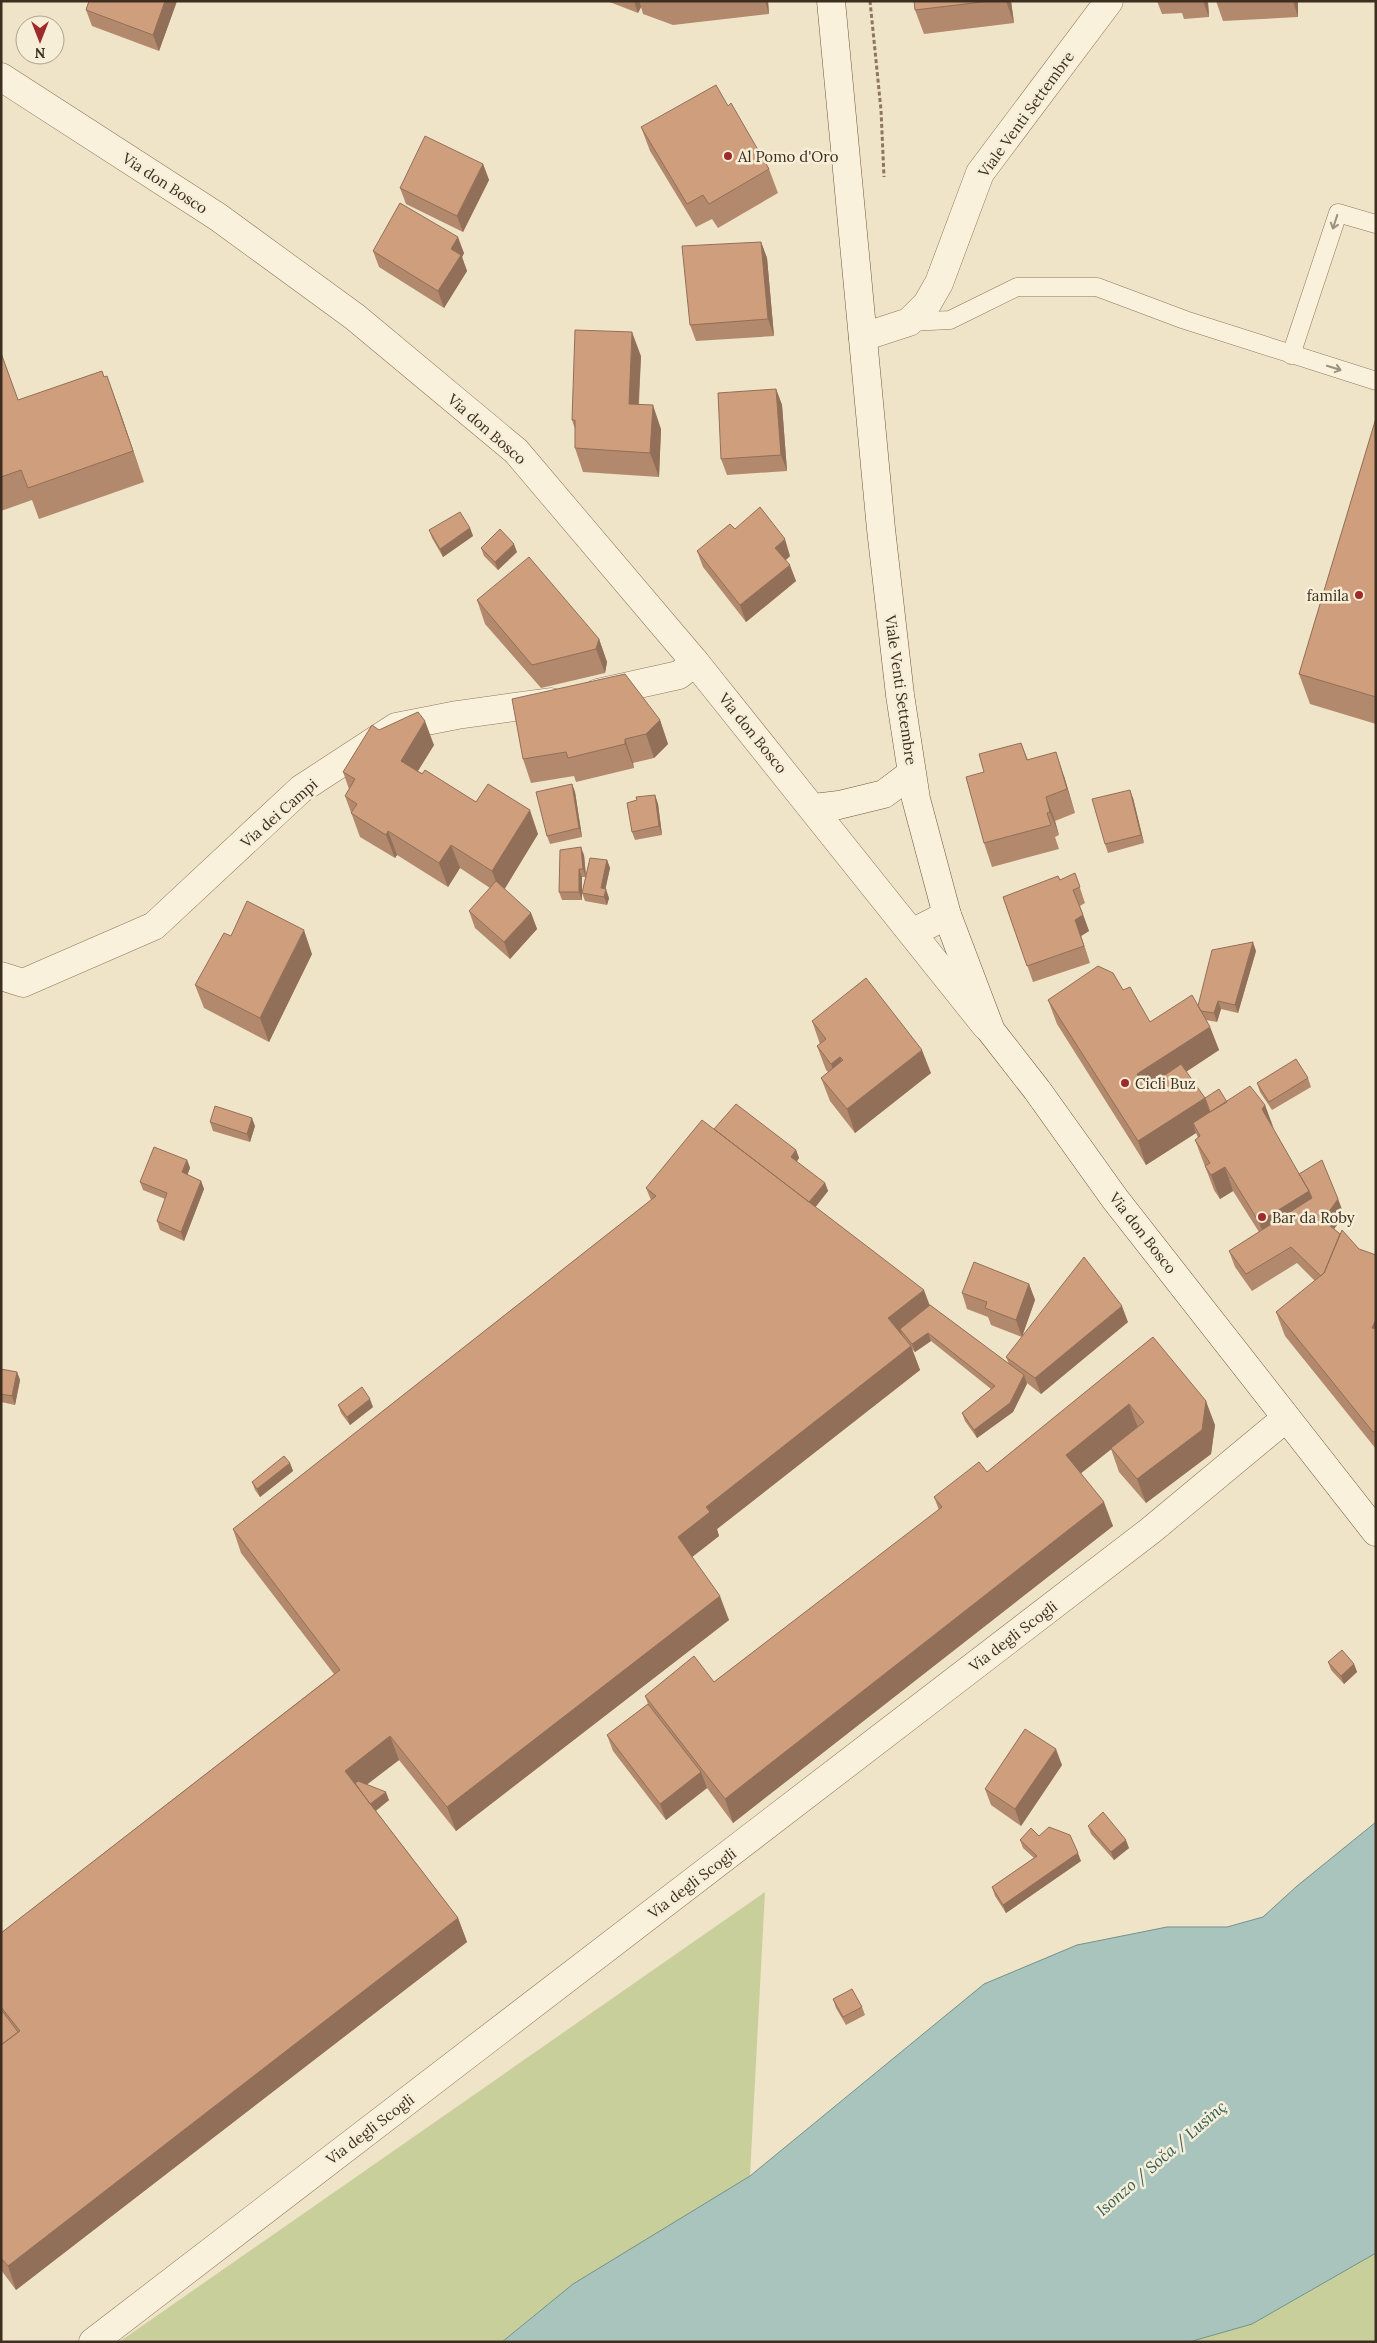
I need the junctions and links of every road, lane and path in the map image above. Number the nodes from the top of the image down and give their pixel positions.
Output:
1 (831, 1) edge
2 (1108, 1) edge
3 (1, 78) edge
4 (1376, 224) edge
5 (909, 322) junction
6 (863, 337) junction
7 (1291, 355) junction
8 (1376, 381) edge
9 (695, 662) junction
10 (912, 773) junction
11 (814, 808) junction
12 (948, 915) junction
13 (912, 933) junction
14 (1, 976) edge
15 (990, 1031) junction
16 (1286, 1418) junction
17 (1376, 1532) edge
18 (93, 2342) edge

1 - 6 street, Viale Venti Settembre
2 - 5 street, Viale Venti Settembre
3 - 9 street, Via don Bosco
4 -> 7 lane
5 - 6 street, Viale Venti Settembre
5 - 7 lane
6 - 10 street, Viale Venti Settembre
7 -> 8 lane
9 - 11 street, Via don Bosco
9 - 14 street, Via dei Campi
10 - 11 street
10 - 12 street, Viale Venti Settembre
11 - 13 street, Via don Bosco
12 - 13 street
12 - 15 street, Viale Venti Settembre
13 - 15 street, Via don Bosco
15 - 16 street, Via don Bosco
16 - 17 street, Via don Bosco
16 - 18 street, Via degli Scogli

